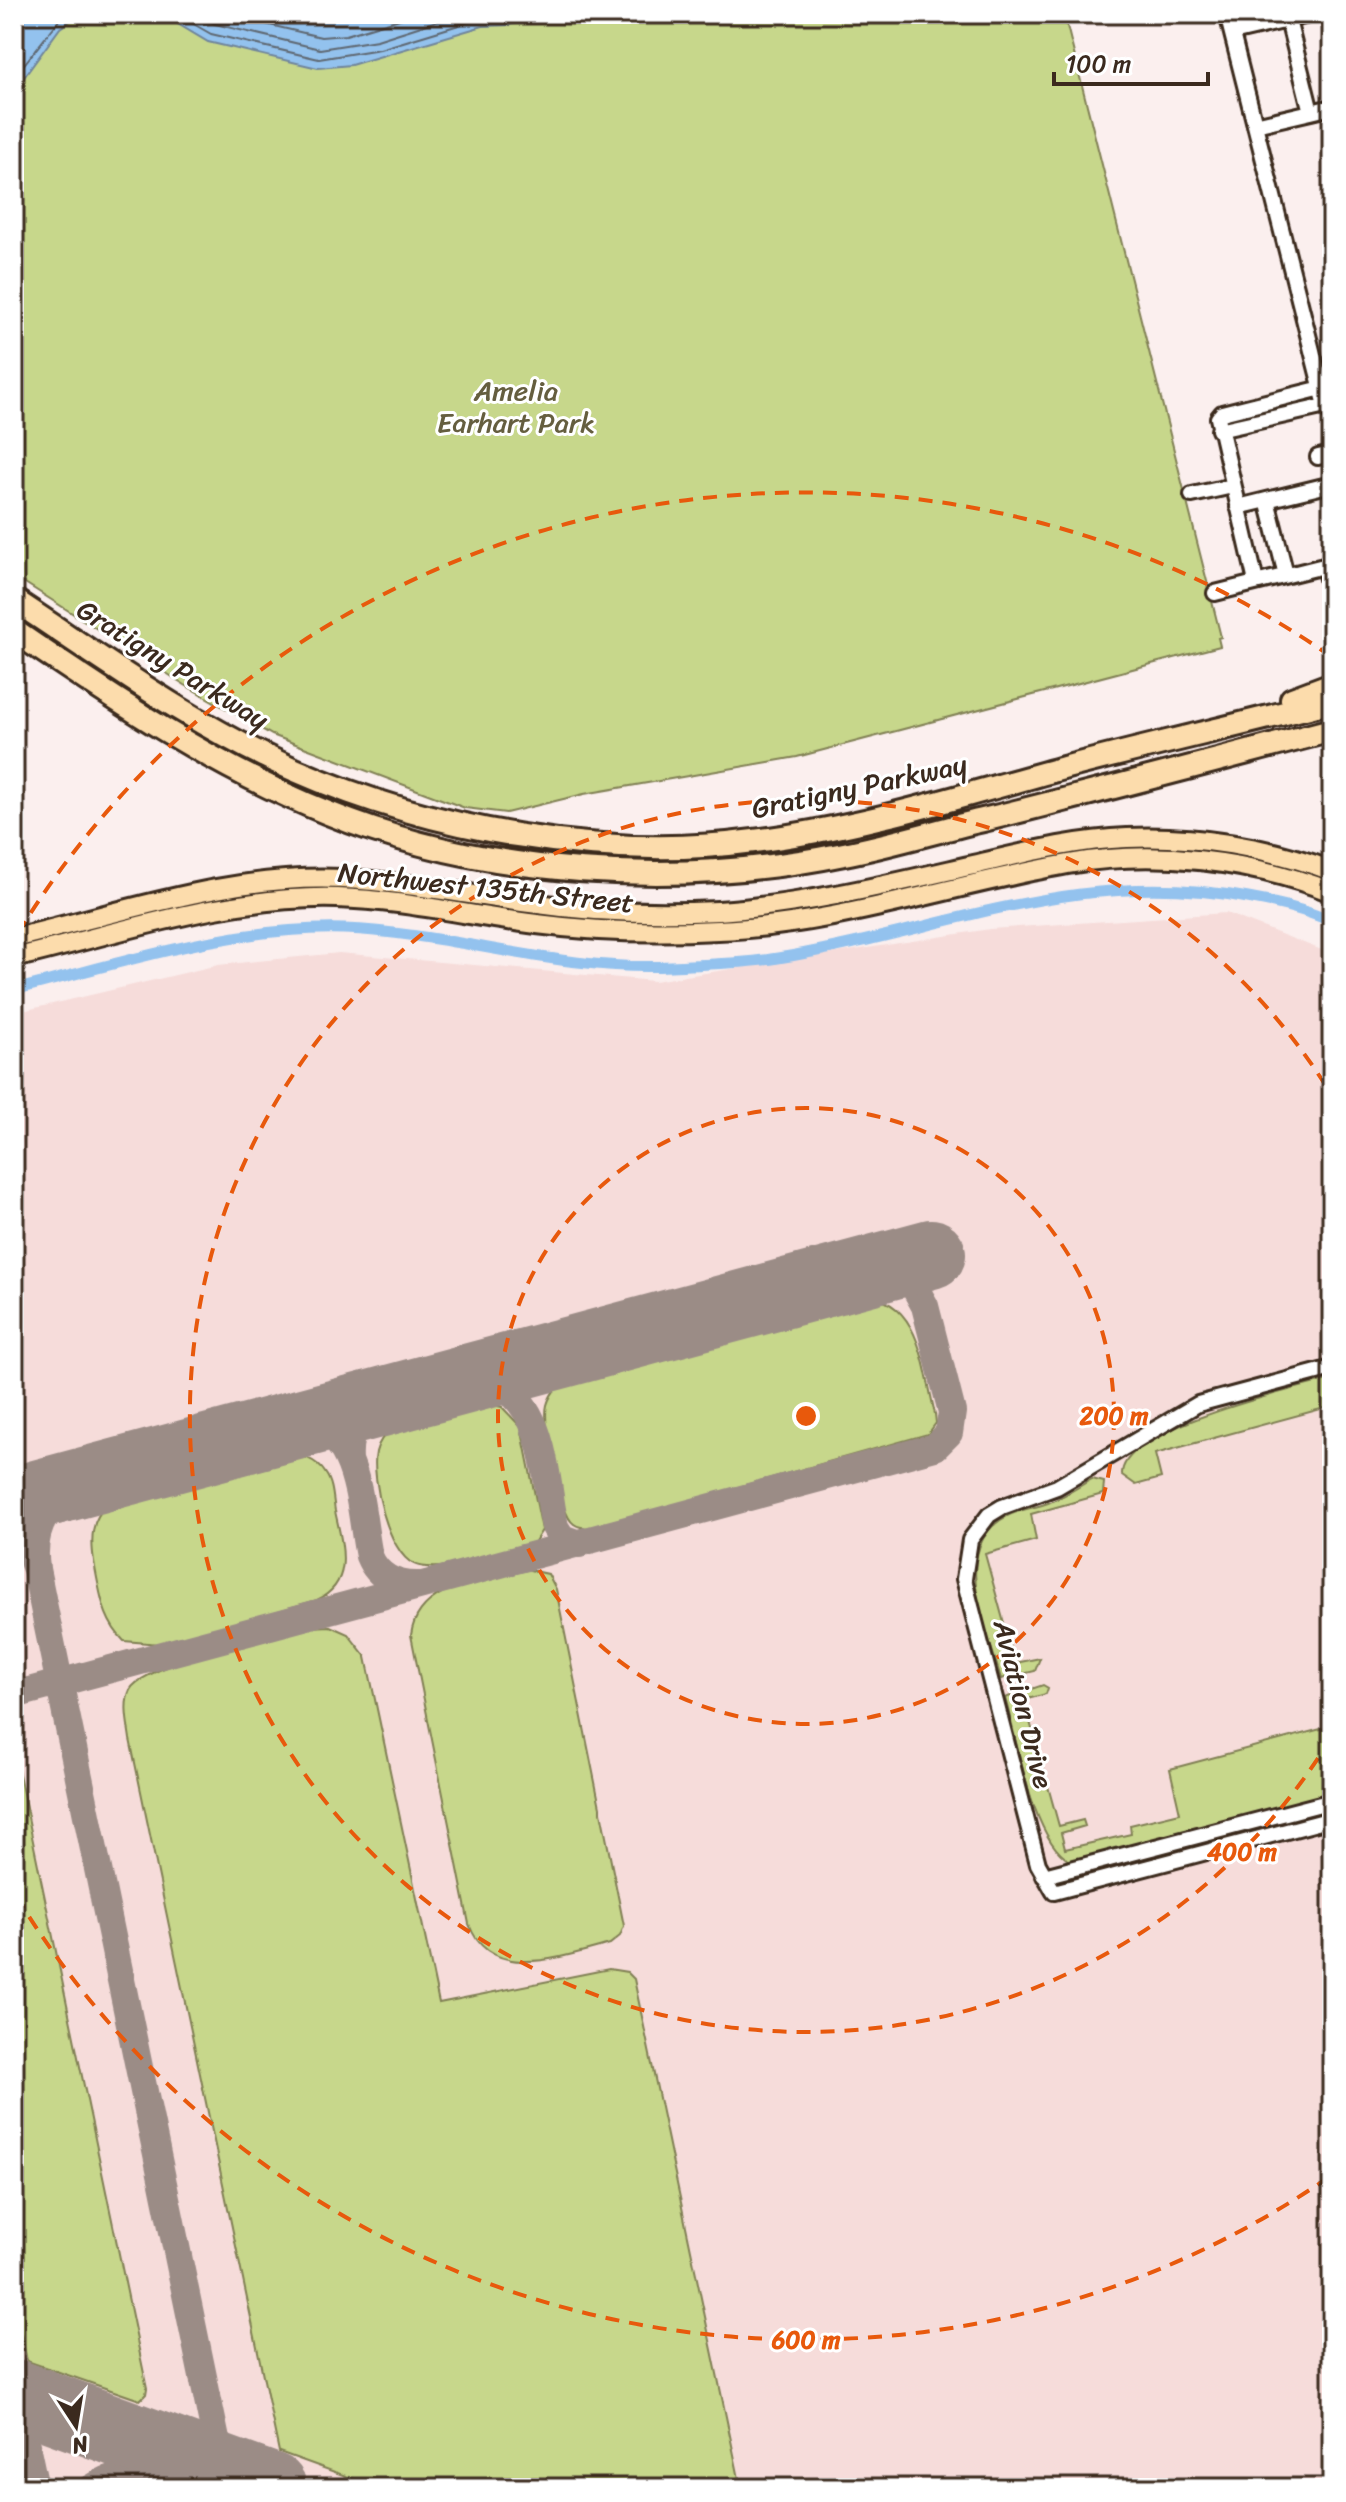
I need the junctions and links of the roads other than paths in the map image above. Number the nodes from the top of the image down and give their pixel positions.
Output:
1 (1227, 14) edge
2 (1313, 14) edge
3 (1288, 20) junction
4 (1232, 33) junction
5 (1332, 107) edge
6 (1311, 112) junction
7 (1255, 125) junction
8 (1322, 388) junction
9 (1295, 394) junction
10 (1329, 411) edge
11 (1300, 412) junction
12 (1219, 430) junction
13 (1332, 484) edge
14 (1233, 486) junction
15 (1192, 495) dead end
16 (1267, 500) junction
17 (1238, 507) junction
18 (1328, 565) edge
19 (1286, 575) junction
20 (1256, 582) junction
21 (1215, 593) dead end
22 (14, 600) edge
23 (1332, 600) edge
24 (14, 631) edge
25 (1332, 684) edge
26 (1332, 701) edge
27 (1332, 730) edge
28 (1176, 738) junction
29 (1332, 745) edge
30 (1224, 760) junction
31 (1332, 871) edge
32 (1332, 892) edge
33 (14, 938) edge
34 (14, 958) edge
35 (1332, 1368) edge
36 (1332, 1801) edge
37 (1332, 1819) edge
38 (1044, 1876) junction

1 - 4 street
2 - 3 street
3 - 4 street
3 - 6 street
4 - 7 street
5 - 6 street
6 - 7 street
7 - 8 street
8 - 9 street
8 - 10 street
9 - 11 street
9 - 12 street
10 - 11 street
11 - 12 street
12 - 14 street
13 - 16 street
14 - 15 street
14 - 17 street
16 - 17 street
16 - 19 street
17 - 20 street
18 - 19 street
18 - 23 street
19 - 20 street
20 - 21 street
22 - 28 highway, Gratigny Parkway
24 - 30 highway, Gratigny Parkway
25 - 28 highway
26 - 28 highway, Gratigny Parkway
27 - 30 highway, Gratigny Parkway
29 - 30 highway
31 - 33 main road, Northwest 135th Street
32 - 34 main road, Northwest 135th Street
35 - 38 street, Aviation Drive
36 - 38 street
37 - 38 street, Aviation Drive

